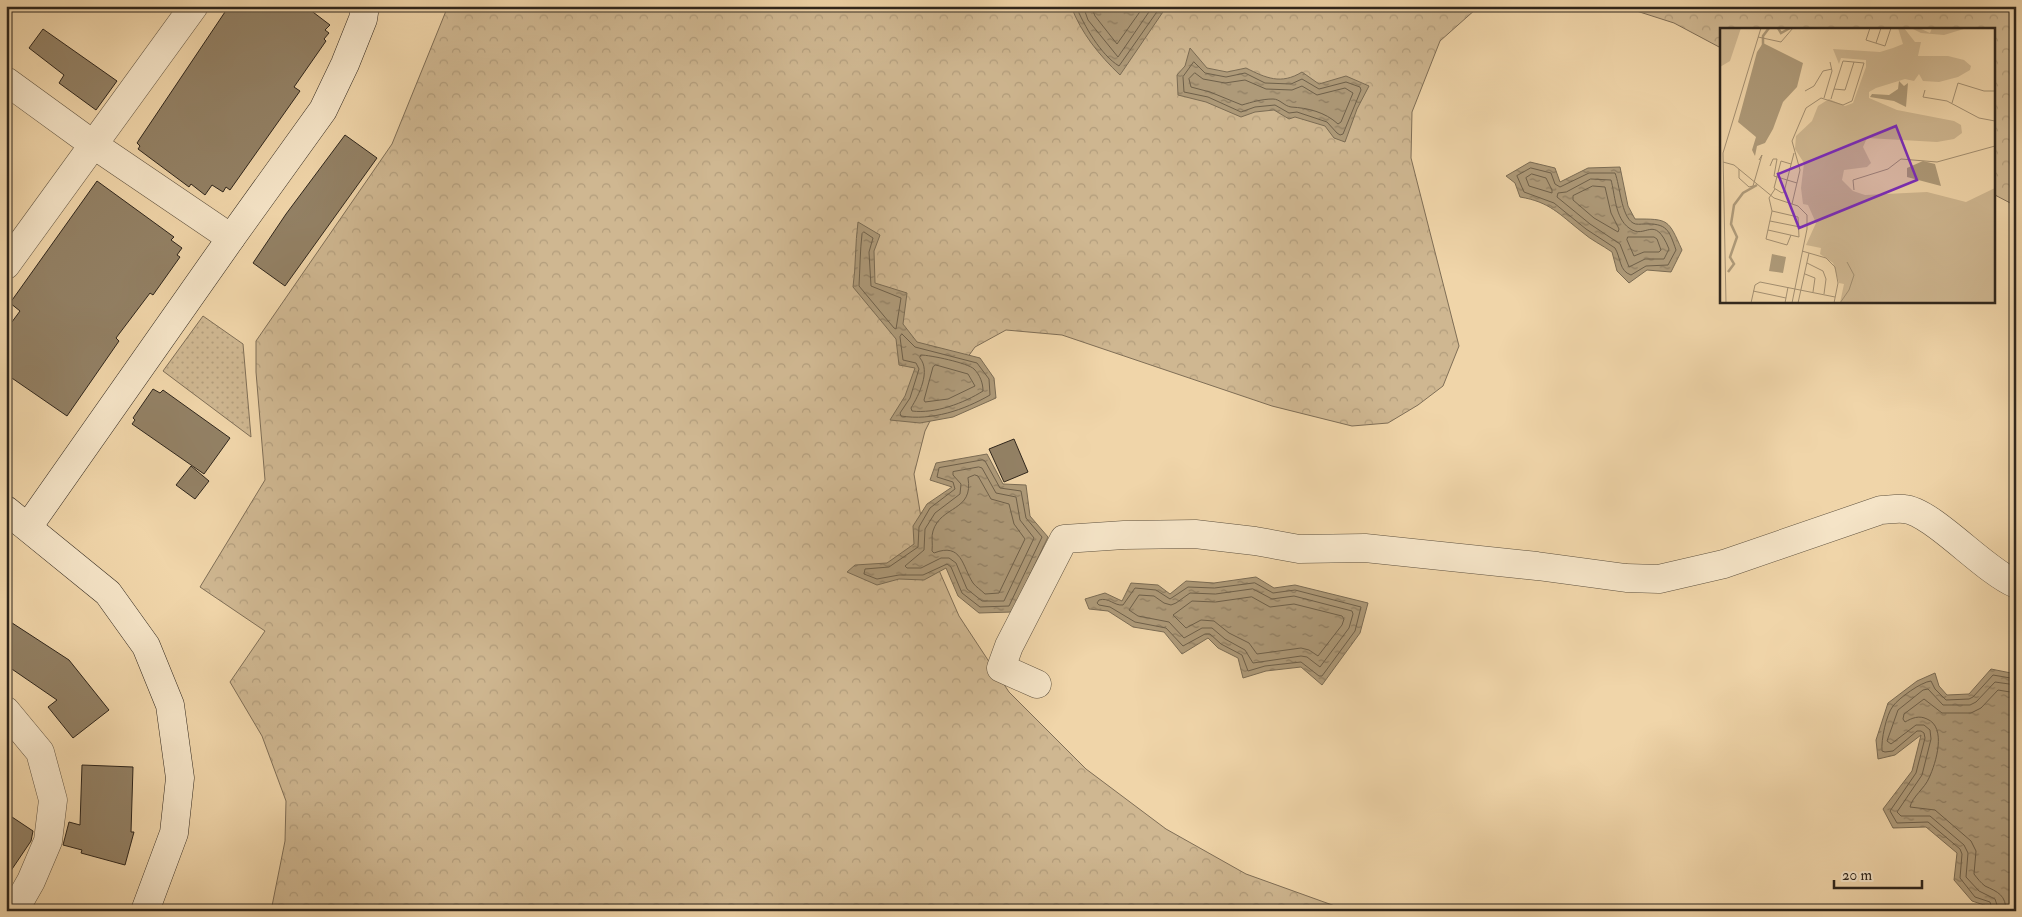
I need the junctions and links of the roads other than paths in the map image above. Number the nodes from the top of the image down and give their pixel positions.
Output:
1 (194, 6) edge
2 (365, 6) edge
3 (6, 81) edge
4 (94, 145) junction
5 (231, 238) junction
6 (6, 265) edge
7 (6, 510) edge
8 (28, 527) junction
9 (2016, 584) edge
10 (1037, 684) dead end
11 (6, 711) edge
12 (12, 907) edge
13 (145, 911) edge

1 - 4 street
2 - 5 street
3 - 4 street
4 - 5 street
4 - 6 street
5 - 8 street
7 - 8 street
8 - 13 street
9 - 10 street
11 - 12 street

